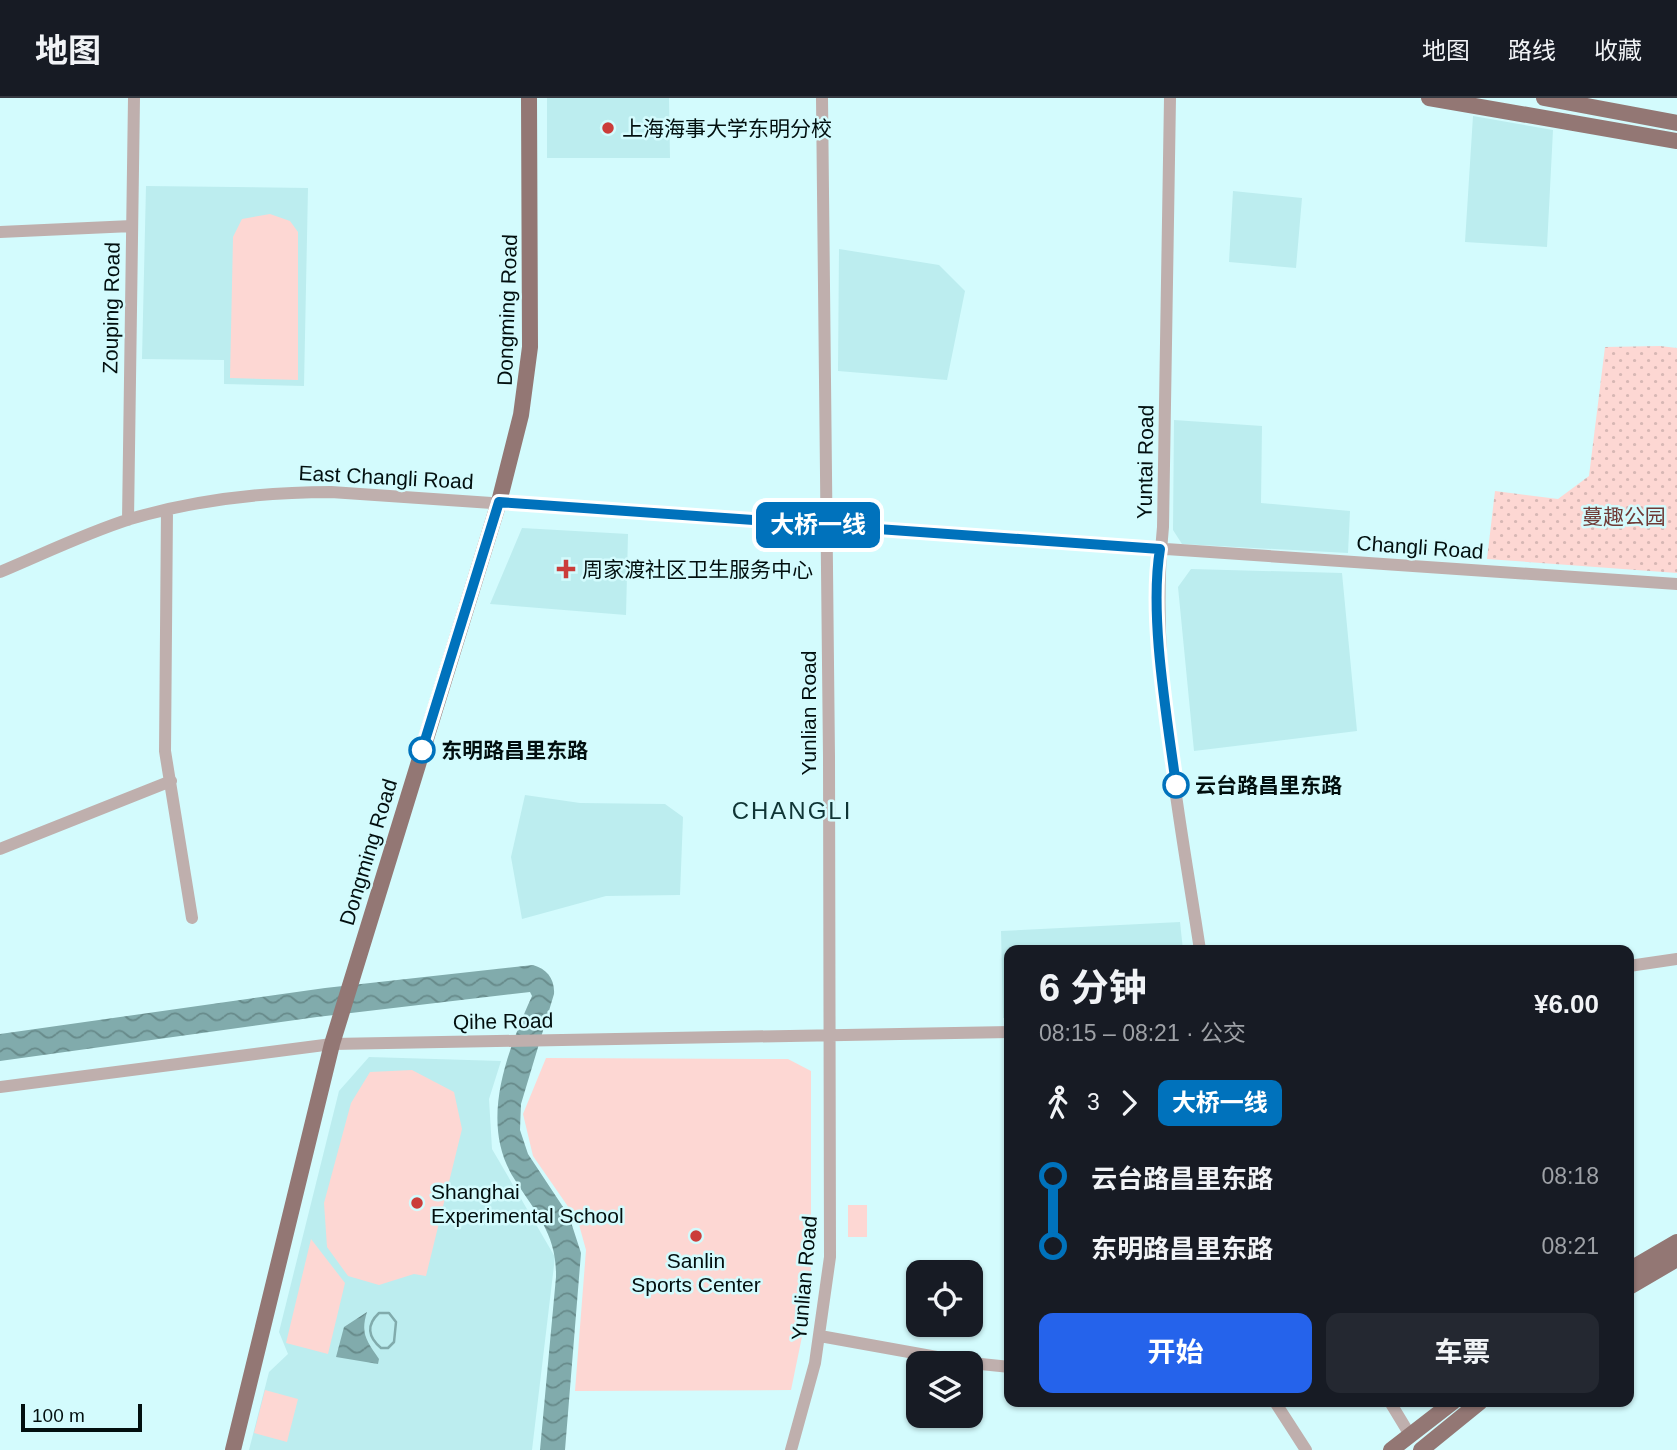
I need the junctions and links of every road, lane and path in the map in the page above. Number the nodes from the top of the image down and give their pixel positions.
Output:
1 (134, 98) edge
2 (529, 98) edge
3 (822, 98) edge
4 (1170, 98) edge
5 (1429, 98) edge
6 (1544, 98) edge
7 (1677, 123) edge
8 (1677, 141) edge
9 (132, 226) junction
10 (0, 232) edge
11 (499, 502) junction
12 (167, 510) junction
13 (128, 520) junction
14 (825, 526) junction
15 (1160, 549) junction
16 (0, 572) edge
17 (1677, 584) edge
18 (171, 781) junction
19 (0, 849) edge
20 (192, 918) dead end
21 (1199, 945) edge
22 (1677, 959) edge
23 (1634, 965) edge
24 (1004, 1032) edge
25 (831, 1035) junction
26 (332, 1044) junction
27 (0, 1087) edge
28 (1677, 1242) edge
29 (1677, 1259) edge
30 (1634, 1267) edge
31 (1634, 1284) edge
32 (820, 1336) junction
33 (906, 1351) edge
34 (983, 1364) edge
35 (1004, 1366) edge
36 (1278, 1407) edge
37 (1393, 1407) edge
38 (1446, 1407) edge
39 (1474, 1407) edge
40 (1410, 1435) junction
41 (233, 1450) edge
42 (791, 1450) edge
43 (1306, 1450) edge
44 (1391, 1450) edge
45 (1421, 1450) edge

1 - 9 street, Zouping Road
2 - 11 main road, Dongming Road
3 - 14 street, Yunlian Road
4 - 15 street, Yuntai Road
5 - 8 main road
6 - 7 main road
9 - 10 street
9 - 13 street, Zouping Road
11 - 12 street, East Changli Road
11 - 14 street, East Changli Road
11 - 26 main road, Dongming Road
12 - 13 street, East Changli Road
12 - 18 street
13 - 16 street, East Changli Road
14 - 15 street, East Changli Road
14 - 25 street, Yunlian Road
15 - 17 street, Changli Road
15 - 21 street, Yuntai Road
18 - 19 street
18 - 20 street
22 - 23 street
24 - 25 street, Qihe Road
25 - 26 street, Qihe Road
25 - 32 street, Yunlian Road
26 - 27 street, Qihe Road
26 - 41 main road, Dongming Road
28 - 30 main road
29 - 31 main road
32 - 33 street
32 - 42 street, Yunlian Road
34 - 35 street
36 - 43 street
37 - 40 street
38 - 40 main road
39 - 45 main road
40 - 44 main road

